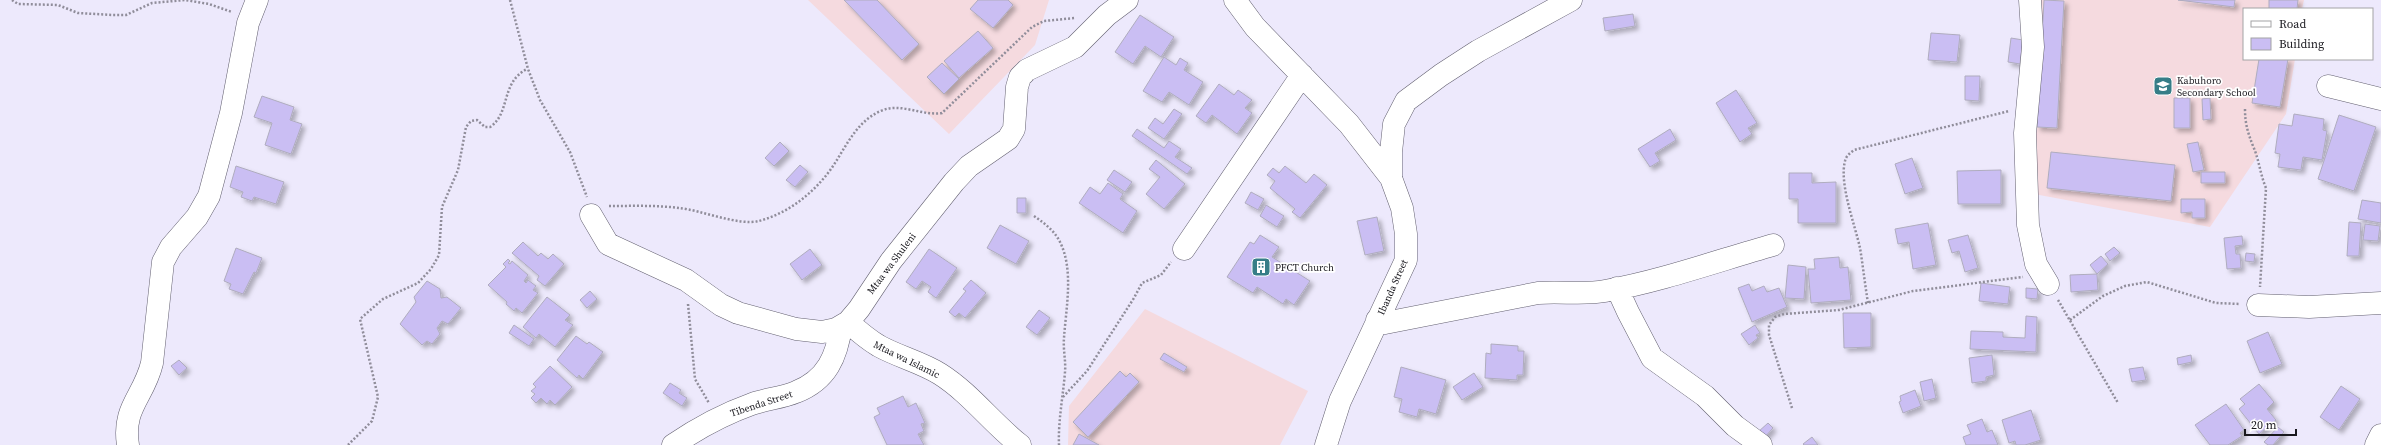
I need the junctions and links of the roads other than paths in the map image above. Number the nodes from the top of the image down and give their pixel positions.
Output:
1 (257, 0) edge
2 (1127, 0) edge
3 (1235, 0) edge
4 (1570, 0) edge
5 (2030, 0) edge
6 (1302, 74) junction
7 (2328, 86) dead end
8 (2381, 99) edge
9 (1391, 178) junction
10 (591, 215) road end
11 (1773, 245) dead end
12 (1184, 249) road end
13 (2045, 279) road end
14 (1617, 288) junction
15 (2381, 303) edge
16 (2258, 305) road end
17 (1377, 320) junction
18 (845, 324) junction
19 (128, 445) edge
20 (673, 445) edge
21 (1020, 445) edge
22 (1326, 445) edge
23 (1761, 445) edge

1 - 19 street
2 - 18 street, Mtaa wa Shuleni
3 - 6 street
4 - 9 street, Ibanda Street
5 - 13 street
6 - 9 street
6 - 12 street
7 - 8 street
9 - 17 street, Ibanda Street
10 - 18 street
11 - 14 street
14 - 17 street
14 - 23 street
15 - 16 street
17 - 22 street, Ibanda Street
18 - 20 street, Tibenda Street
18 - 21 street, Mtaa wa Islamic

